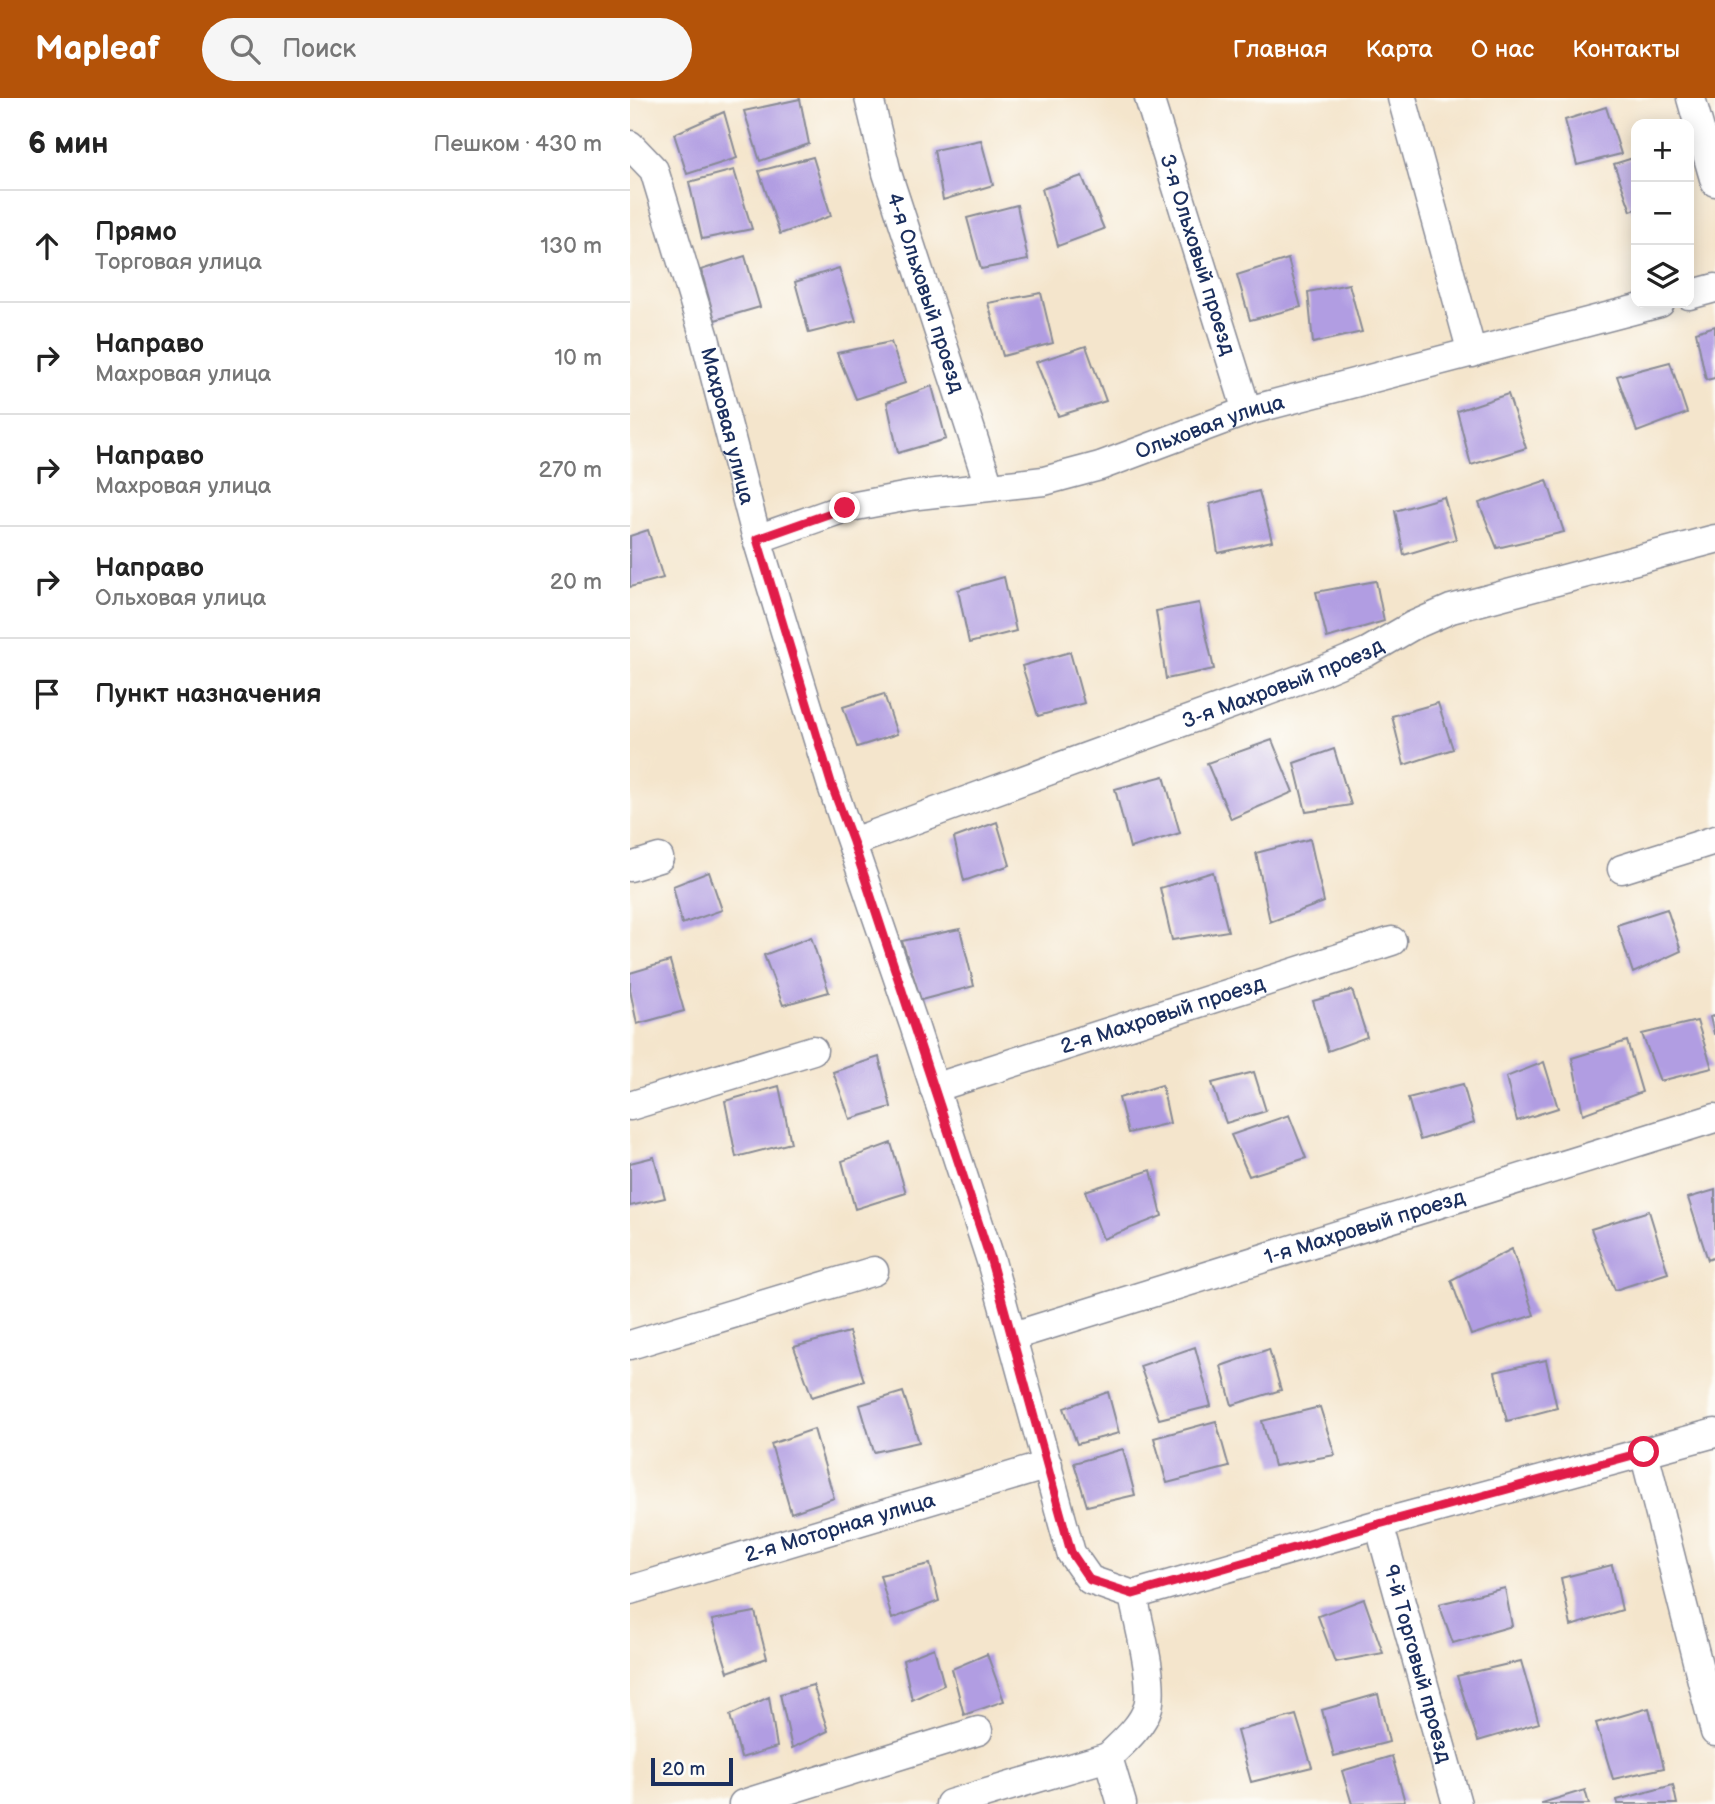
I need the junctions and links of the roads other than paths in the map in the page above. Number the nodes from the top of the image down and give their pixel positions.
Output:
1 (869, 98) edge
2 (1149, 98) edge
3 (1402, 98) edge
4 (1690, 98) edge
5 (630, 145) edge
6 (1715, 182) edge
7 (1715, 288) edge
8 (1694, 294) edge
9 (1641, 308) edge
10 (1472, 353) junction
11 (1247, 411) junction
12 (989, 486) junction
13 (757, 539) junction
14 (1715, 539) edge
15 (1715, 840) edge
16 (853, 842) junction
17 (659, 858) dead end
18 (630, 867) edge
19 (1622, 869) dead end
20 (1392, 942) dead end
21 (813, 1050) dead end
22 (934, 1088) junction
23 (630, 1106) edge
24 (1715, 1118) edge
25 (874, 1271) dead end
26 (1013, 1336) junction
27 (630, 1345) edge
28 (1715, 1433) edge
29 (1644, 1452) junction
30 (1048, 1465) junction
31 (1379, 1524) junction
32 (630, 1590) edge
33 (1133, 1594) junction
34 (978, 1731) dead end
35 (1715, 1732) edge
36 (1108, 1757) junction
37 (743, 1804) edge
38 (950, 1804) edge
39 (1122, 1804) edge
40 (1457, 1804) edge

1 - 12 street, 4-я Ольховый проезд
2 - 11 street, 3-я Ольховый проезд
3 - 10 street
4 - 6 street
5 - 13 street, Махровая улица
7 - 8 street
9 - 10 street, Ольховая улица
10 - 11 street, Ольховая улица
11 - 12 street, Ольховая улица
12 - 13 street, Ольховая улица
13 - 16 street, Махровая улица
14 - 16 street, 3-я Махровый проезд
15 - 19 street
16 - 22 street, Махровая улица
17 - 18 street
20 - 22 street, 2-я Махровый проезд
21 - 23 street
22 - 26 street, Махровая улица
24 - 26 street, 1-я Махровый проезд
25 - 27 street
26 - 30 street, Махровая улица
28 - 29 street
29 - 31 street
29 - 35 street
30 - 32 street, 2-я Моторная улица
30 - 33 street, Махровая улица
31 - 33 street
31 - 40 street, 9-й Торговый проезд
33 - 36 street
34 - 37 street
36 - 38 street
36 - 39 street

